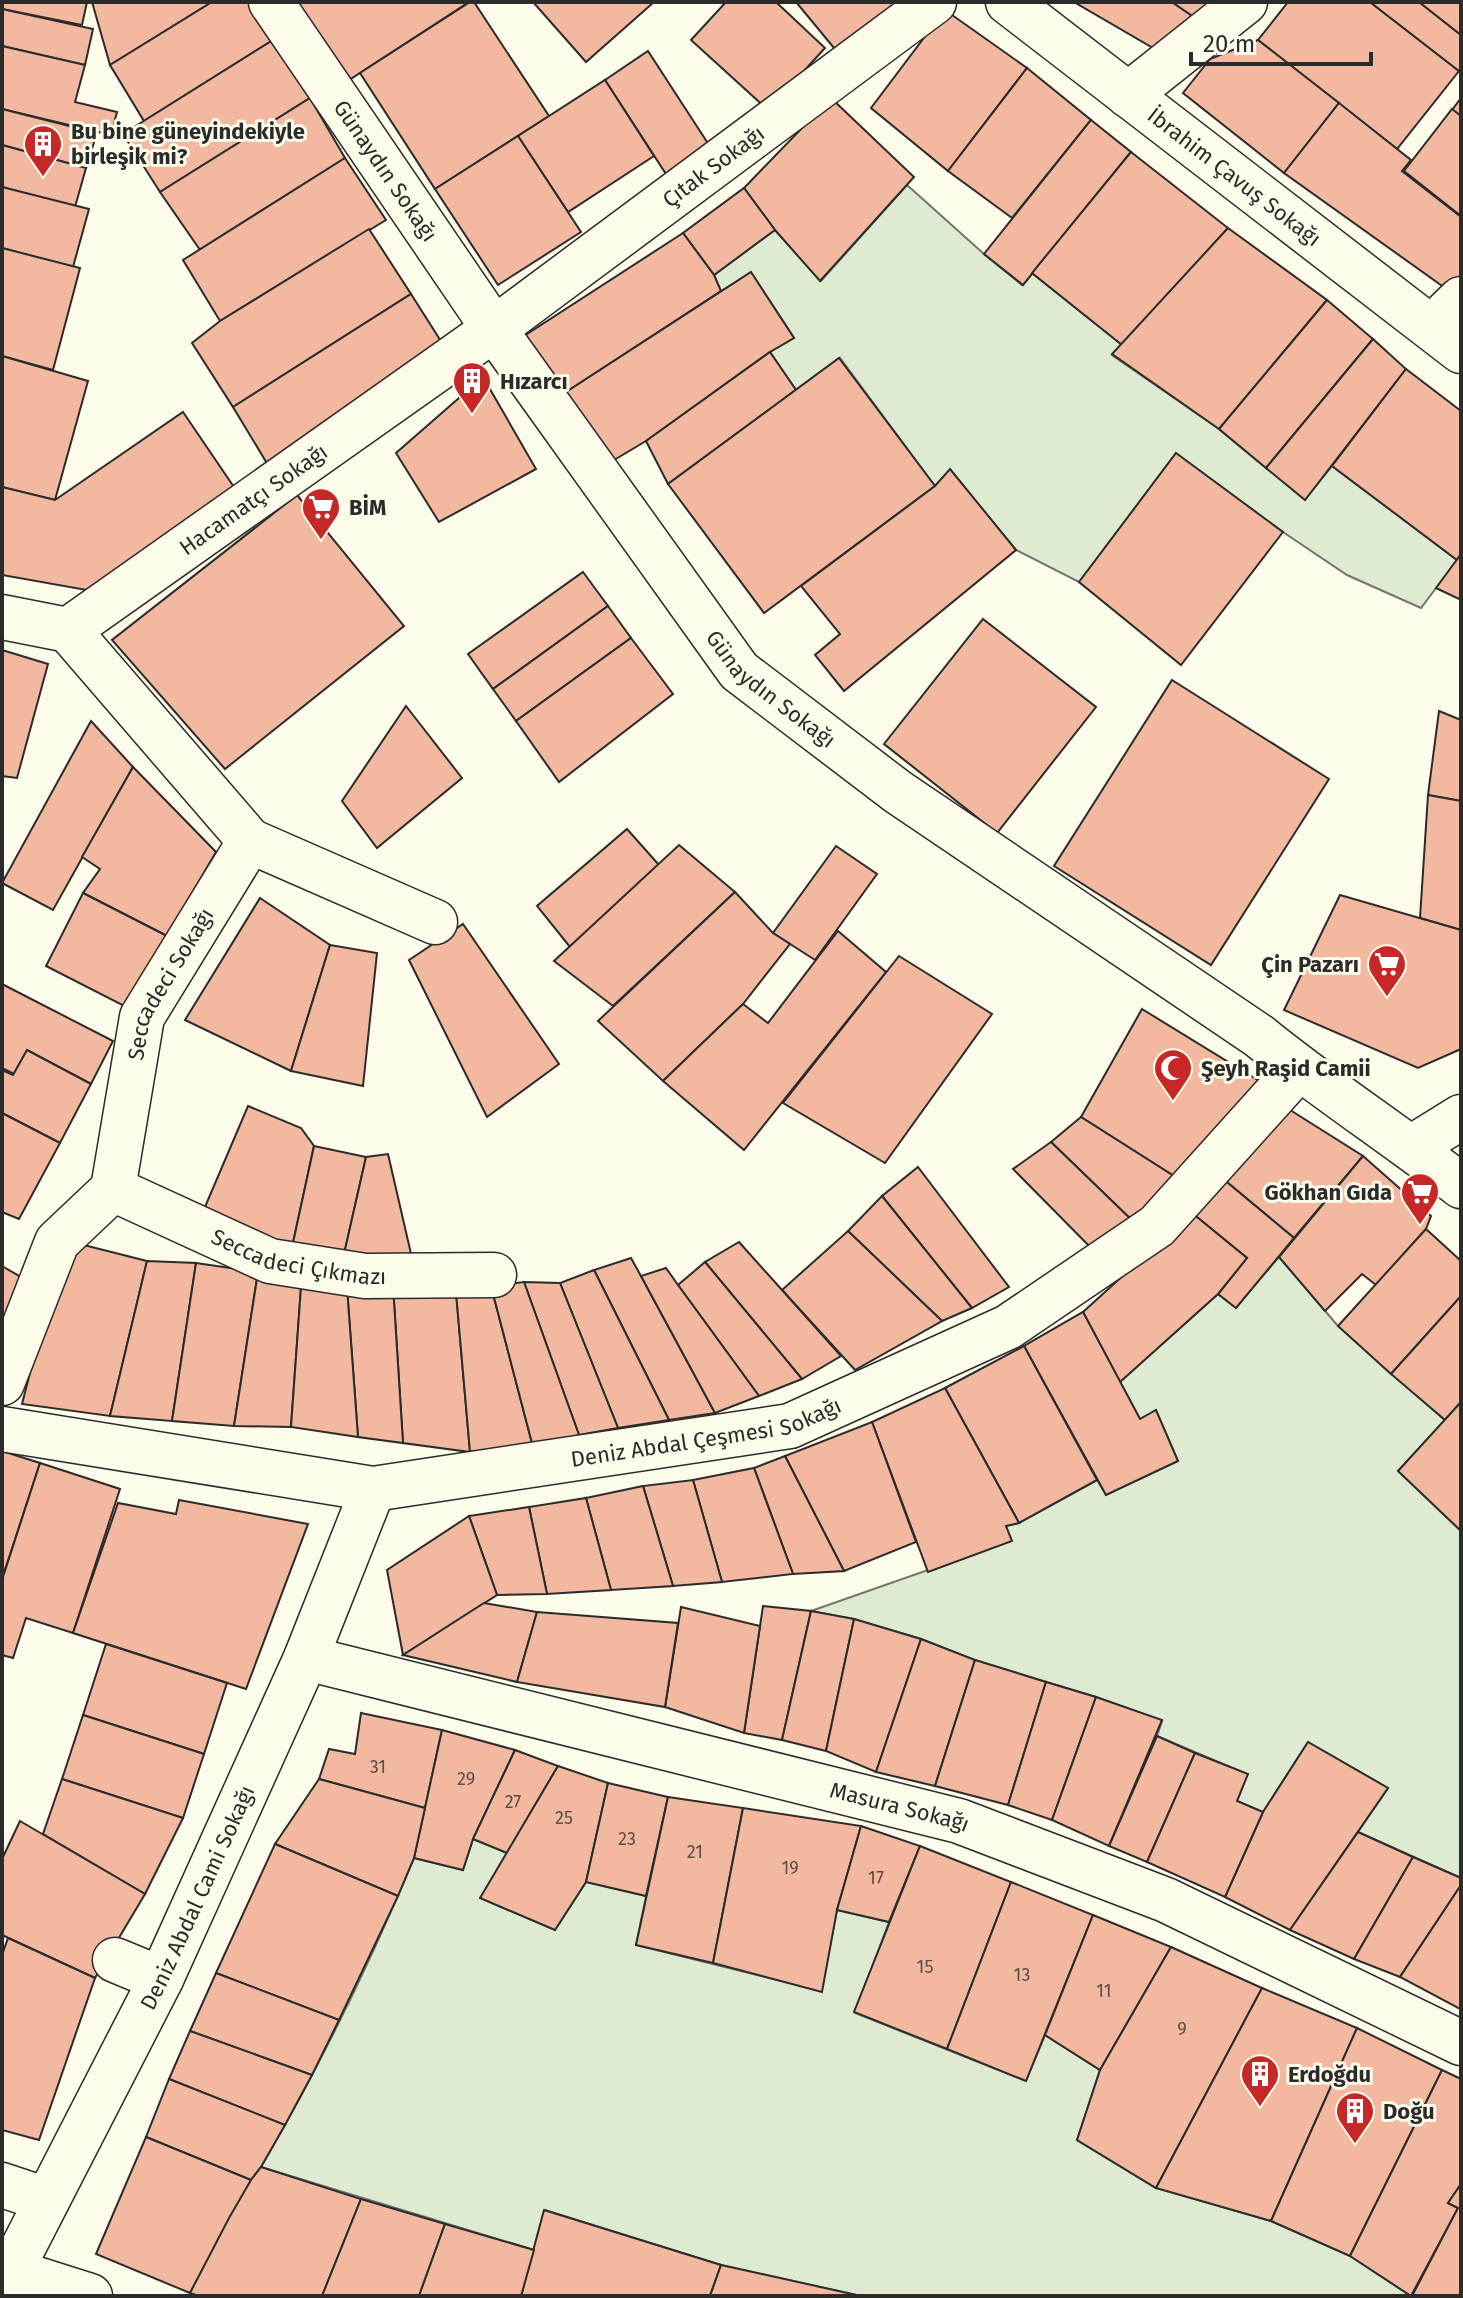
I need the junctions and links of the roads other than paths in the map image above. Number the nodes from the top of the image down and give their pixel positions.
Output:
1 (271, 2) edge
2 (934, 2) edge
3 (1008, 2) edge
4 (1245, 2) edge
5 (1128, 95) junction
6 (1451, 326) edge
7 (494, 329) junction
8 (2, 617) edge
9 (68, 630) junction
10 (250, 841) junction
11 (435, 922) dead end
12 (1299, 1068) junction
13 (1461, 1117) edge
14 (1411, 1148) junction
15 (1461, 1186) edge
16 (113, 1189) junction
17 (494, 1275) dead end
18 (2, 1383) edge
19 (2, 1429) edge
20 (373, 1489) junction
21 (306, 1658) junction
22 (115, 1960) dead end
23 (161, 1979) junction
24 (1461, 2043) edge
25 (2, 2185) edge
26 (47, 2200) junction
27 (7, 2283) edge
28 (90, 2296) edge

1 - 7 street, Günaydın Sokağı
2 - 7 street, Çıtak Sokağı
3 - 5 street, İbrahim Çavuş Sokağı
4 - 5 street
5 - 6 street, İbrahim Çavuş Sokağı
7 - 9 street, Hacamatçı Sokağı
7 - 12 street, Günaydın Sokağı
8 - 9 street
9 - 10 street
10 - 11 street
10 - 16 street, Seccadeci Sokağı
12 - 14 street, Günaydın Sokağı
12 - 20 street, Deniz Abdal Çeşmesi Sokağı
13 - 14 street
14 - 15 street, Günaydın Sokağı
16 - 17 street, Seccadeci Çıkmazı
16 - 18 street
19 - 20 street, Deniz Abdal Çeşmesi Sokağı
20 - 21 street, Deniz Abdal Cami Sokağı
21 - 23 street, Deniz Abdal Cami Sokağı
21 - 24 street, Masura Sokağı
22 - 23 street
23 - 26 street, Deniz Abdal Cami Sokağı
25 - 26 street
26 - 27 street, Deniz Abdal Cami Sokağı
27 - 28 street

